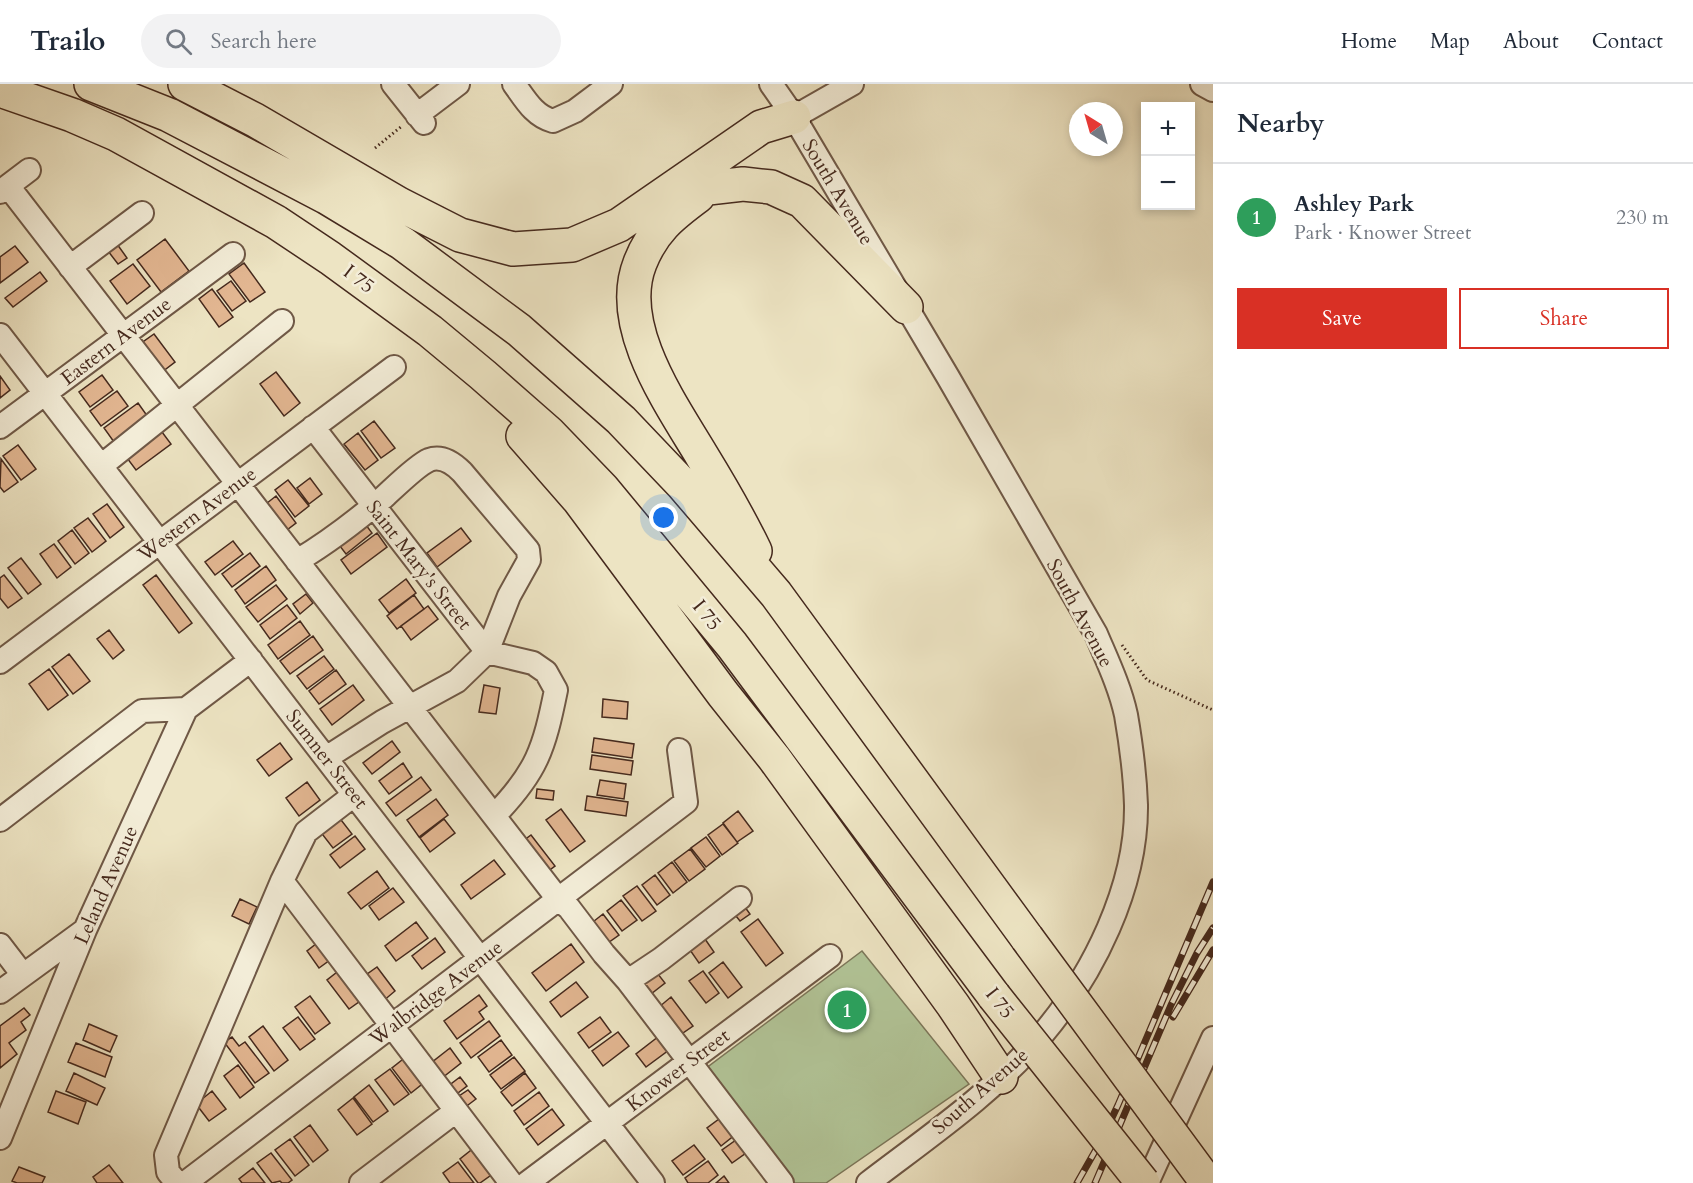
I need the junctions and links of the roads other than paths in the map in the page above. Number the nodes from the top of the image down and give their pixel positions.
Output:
1 (91, 84) edge
2 (184, 84) edge
3 (393, 84) edge
4 (458, 84) edge
5 (514, 84) edge
6 (611, 84) edge
7 (771, 84) edge
8 (852, 84) edge
9 (1202, 84) edge
10 (0, 90) edge
11 (1213, 90) edge
12 (794, 117) junction
13 (29, 170) dead end
14 (708, 188) junction
15 (4, 189) edge
16 (142, 213) dead end
17 (233, 254) dead end
18 (330, 258) junction
19 (70, 267) junction
20 (906, 307) junction
21 (282, 321) dead end
22 (0, 335) edge
23 (123, 336) junction
24 (394, 367) dead end
25 (45, 394) junction
26 (177, 406) junction
27 (0, 427) edge
28 (313, 428) junction
29 (101, 466) junction
30 (237, 484) junction
31 (374, 506) junction
32 (159, 541) junction
33 (297, 561) junction
34 (776, 594) junction
35 (487, 652) junction
36 (250, 660) junction
37 (0, 662) edge
38 (410, 707) junction
39 (186, 709) junction
40 (679, 750) dead end
41 (326, 758) junction
42 (354, 795) junction
43 (494, 816) junction
44 (0, 820) edge
45 (282, 881) junction
46 (740, 898) dead end
47 (558, 899) junction
48 (85, 930) junction
49 (0, 945) edge
50 (830, 956) dead end
51 (481, 959) junction
52 (23, 975) junction
53 (628, 981) junction
54 (0, 992) edge
55 (392, 1026) junction
56 (1213, 1038) edge
57 (689, 1061) junction
58 (1001, 1077) junction
59 (456, 1111) junction
60 (606, 1123) junction
61 (0, 1138) edge
62 (1207, 1182) edge
63 (177, 1183) edge
64 (185, 1183) edge
65 (361, 1183) edge
66 (511, 1183) edge
67 (526, 1183) edge
68 (653, 1183) edge
69 (782, 1183) edge
70 (868, 1183) edge
71 (1145, 1183) edge

1 - 34 highway
2 - 12 highway
3 - 4 street
5 - 6 street
7 - 12 street, South Avenue
8 - 12 street
9 - 11 street
10 - 18 highway, I 75 / I 75
12 - 14 highway
12 - 20 street, South Avenue
13 - 15 street
14 - 20 highway
14 - 34 highway
15 - 19 street
16 - 19 street
17 - 23 street, Eastern Avenue
18 - 58 highway
18 - 71 highway, I 75 / I 75, bridge
19 - 23 street
20 - 58 street, South Avenue
21 - 26 street
22 - 25 street, Sumner Street
23 - 25 street, Eastern Avenue
23 - 26 street
24 - 28 street, Western Avenue
25 - 27 street, Eastern Avenue
25 - 29 street, Sumner Street
26 - 29 street
26 - 30 street
28 - 30 street, Western Avenue
28 - 31 street, Saint Mary's Street
29 - 32 street, Sumner Street
30 - 32 street, Western Avenue
30 - 33 street
31 - 33 street
31 - 35 street, Saint Mary's Street
31 - 35 street
32 - 36 street, Sumner Street
32 - 37 street, Western Avenue
33 - 38 street
34 - 62 highway, bridge
35 - 38 street
35 - 43 street
36 - 39 street, Leland Avenue
36 - 41 street, Sumner Street
38 - 41 street
38 - 43 street
39 - 44 street
39 - 48 street, Leland Avenue
40 - 47 street, Walbridge Avenue
41 - 42 street, Sumner Street
42 - 45 street
42 - 51 street, Sumner Street
43 - 47 street
45 - 55 street
45 - 63 street
46 - 53 street
47 - 51 street, Walbridge Avenue
47 - 53 street
48 - 52 street
48 - 61 street, Leland Avenue
49 - 52 street
50 - 57 street, Knower Street
51 - 55 street, Walbridge Avenue
51 - 60 street, Sumner Street
52 - 54 street
53 - 57 street
55 - 59 street
55 - 64 street, Walbridge Avenue
56 - 71 street
57 - 60 street, Knower Street
57 - 69 street
58 - 70 street, South Avenue
59 - 65 street
59 - 66 street
60 - 67 street, Knower Street
60 - 68 street, Sumner Street

